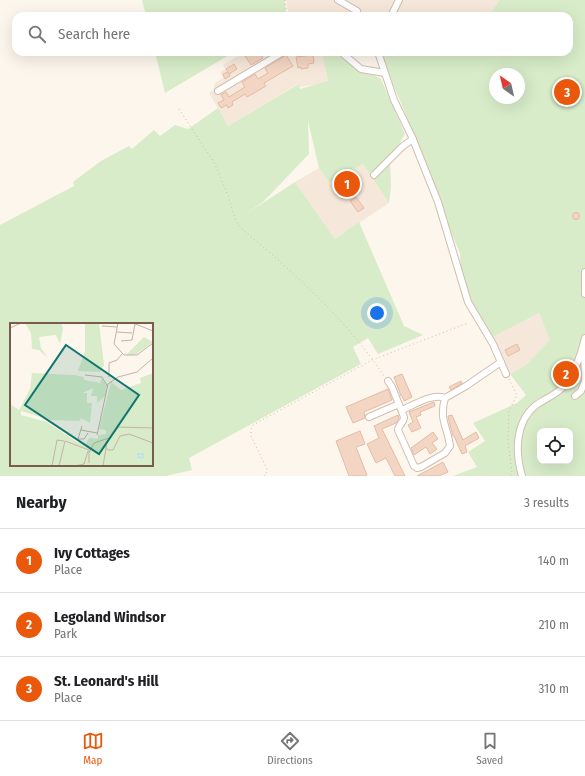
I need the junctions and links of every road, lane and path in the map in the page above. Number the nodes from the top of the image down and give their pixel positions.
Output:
1 (285, 0) edge
2 (338, 0) edge
3 (400, 0) edge
4 (357, 11) dead end
5 (286, 12) edge
6 (393, 12) edge
7 (276, 56) edge
8 (346, 56) edge
9 (379, 56) edge
10 (385, 73) junction
11 (218, 91) dead end
12 (179, 109) dead end
13 (413, 139) junction
14 (374, 175) dead end
15 (585, 272) edge
16 (585, 294) edge
17 (468, 323) dead end
18 (585, 340) edge
19 (372, 360) junction
20 (501, 362) junction
21 (506, 374) joint
22 (388, 381) joint
23 (585, 382) edge
24 (575, 396) dead end
25 (445, 398) junction
26 (400, 407) junction
27 (369, 417) dead end
28 (264, 476) edge
29 (511, 476) edge
30 (522, 476) edge

1 - 5 path
2 - 4 street
3 - 6 street
7 - 11 street
8 - 10 street
9 - 10 street
10 - 13 street
12 - 19 path
13 - 14 street
13 - 20 street
15 - 16 street
17 - 19 path
18 - 23 street
18 - 30 street
19 - 22 path
19 - 28 path
20 - 21 street
20 - 25 street
21 - 29 path
22 - 26 street
23 - 24 street
25 - 26 street
25 - 26 street
26 - 27 street

